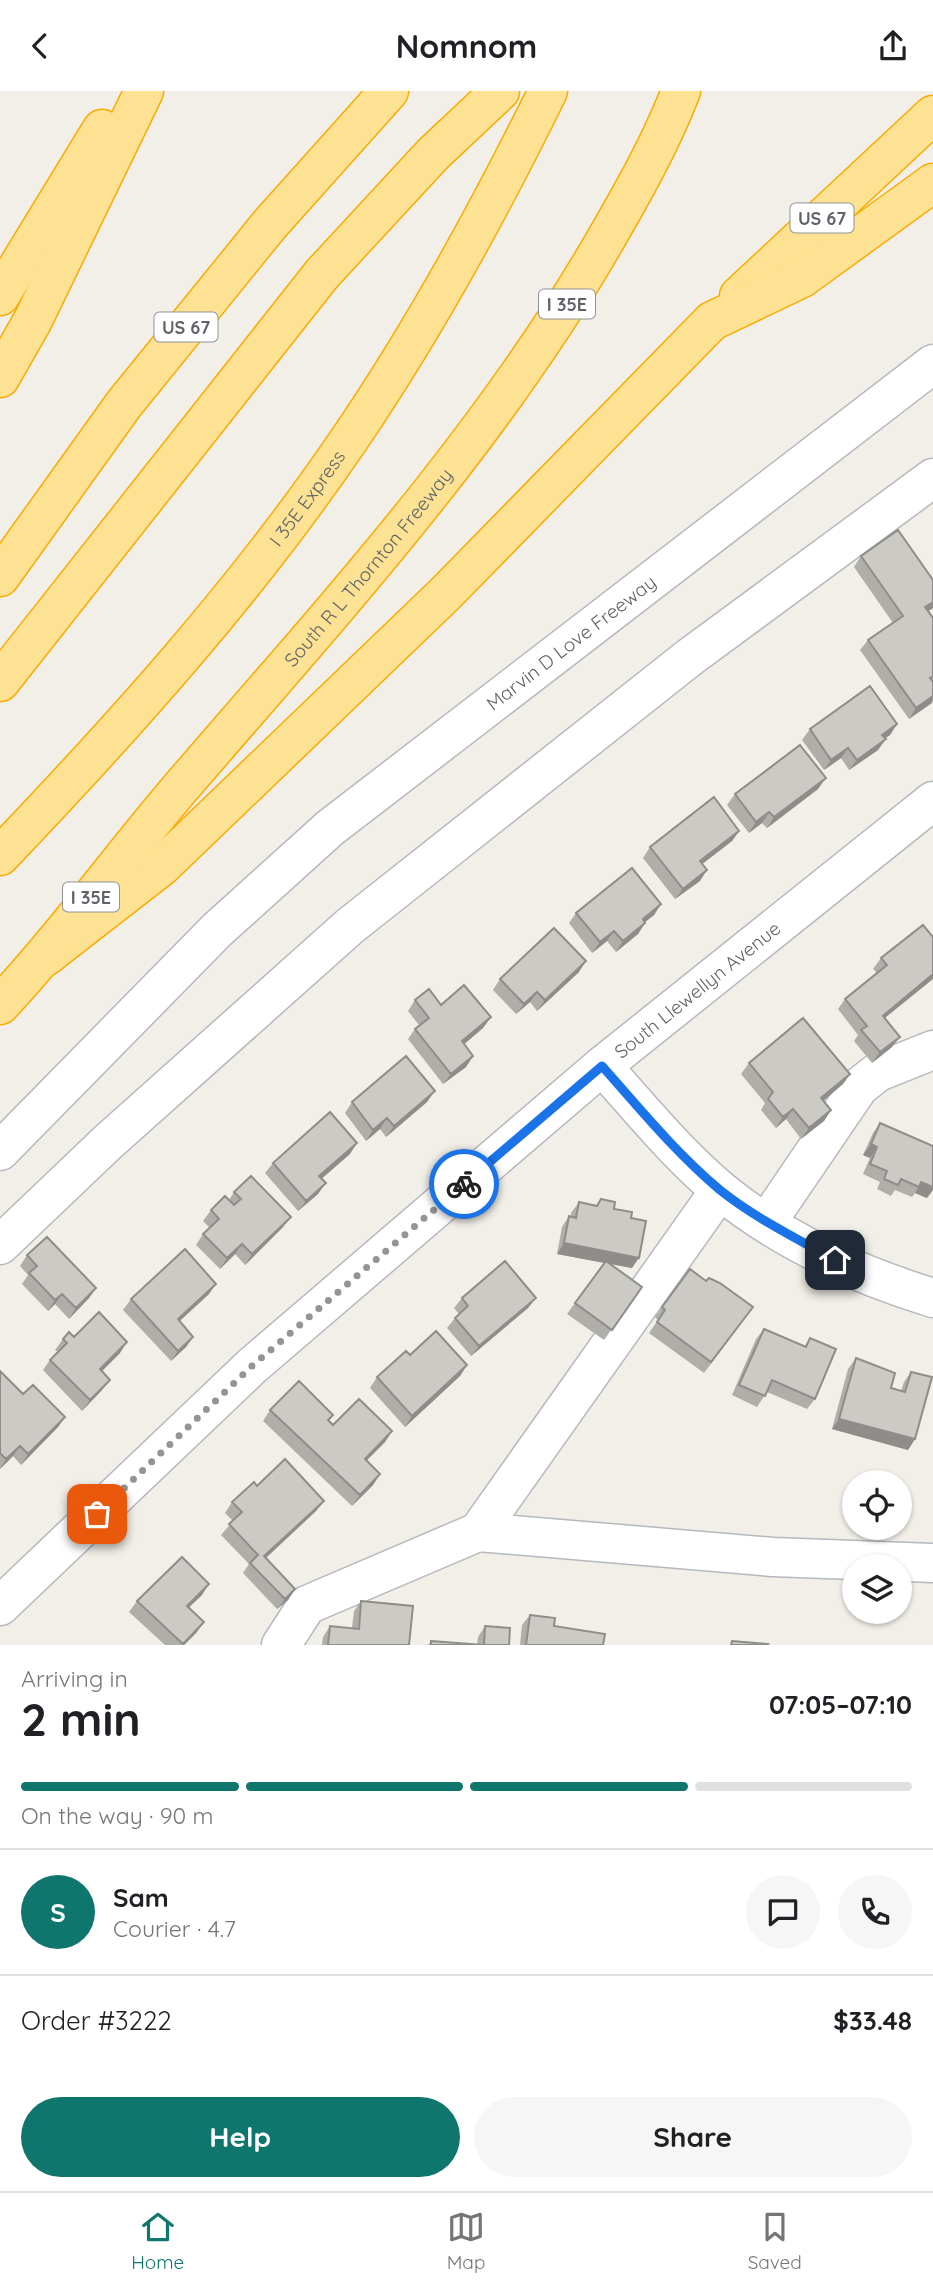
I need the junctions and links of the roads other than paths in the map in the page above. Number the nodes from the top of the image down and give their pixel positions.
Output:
1 (125, 91) edge
2 (144, 91) edge
3 (389, 91) edge
4 (500, 91) edge
5 (548, 91) edge
6 (681, 91) edge
7 (933, 115) edge
8 (933, 183) edge
9 (0, 296) edge
10 (712, 321) junction
11 (933, 364) edge
12 (0, 378) edge
13 (933, 478) edge
14 (0, 577) edge
15 (0, 682) edge
16 (933, 801) edge
17 (0, 856) edge
18 (45, 957) junction
19 (0, 1005) edge
20 (933, 1050) edge
21 (602, 1066) junction
22 (0, 1151) edge
23 (720, 1190) junction
24 (767, 1222) junction
25 (0, 1245) edge
26 (933, 1298) edge
27 (478, 1532) junction
28 (933, 1563) edge
29 (0, 1606) edge
30 (281, 1645) edge

1 - 9 highway
2 - 12 highway
3 - 14 highway, US 67
4 - 15 highway
5 - 17 highway, I 35E Express
6 - 18 highway, South R L Thornton Freeway / I 35E
7 - 10 highway, US 67
8 - 10 highway
10 - 18 highway
11 - 22 street, Marvin D Love Freeway
13 - 25 street
16 - 21 street, South Llewellyn Avenue
18 - 19 highway, South R L Thornton Freeway / I 35E
20 - 24 street
21 - 23 street
21 - 29 street, South Llewellyn Avenue
23 - 24 street
23 - 27 street
24 - 26 street
27 - 28 street
27 - 30 street

